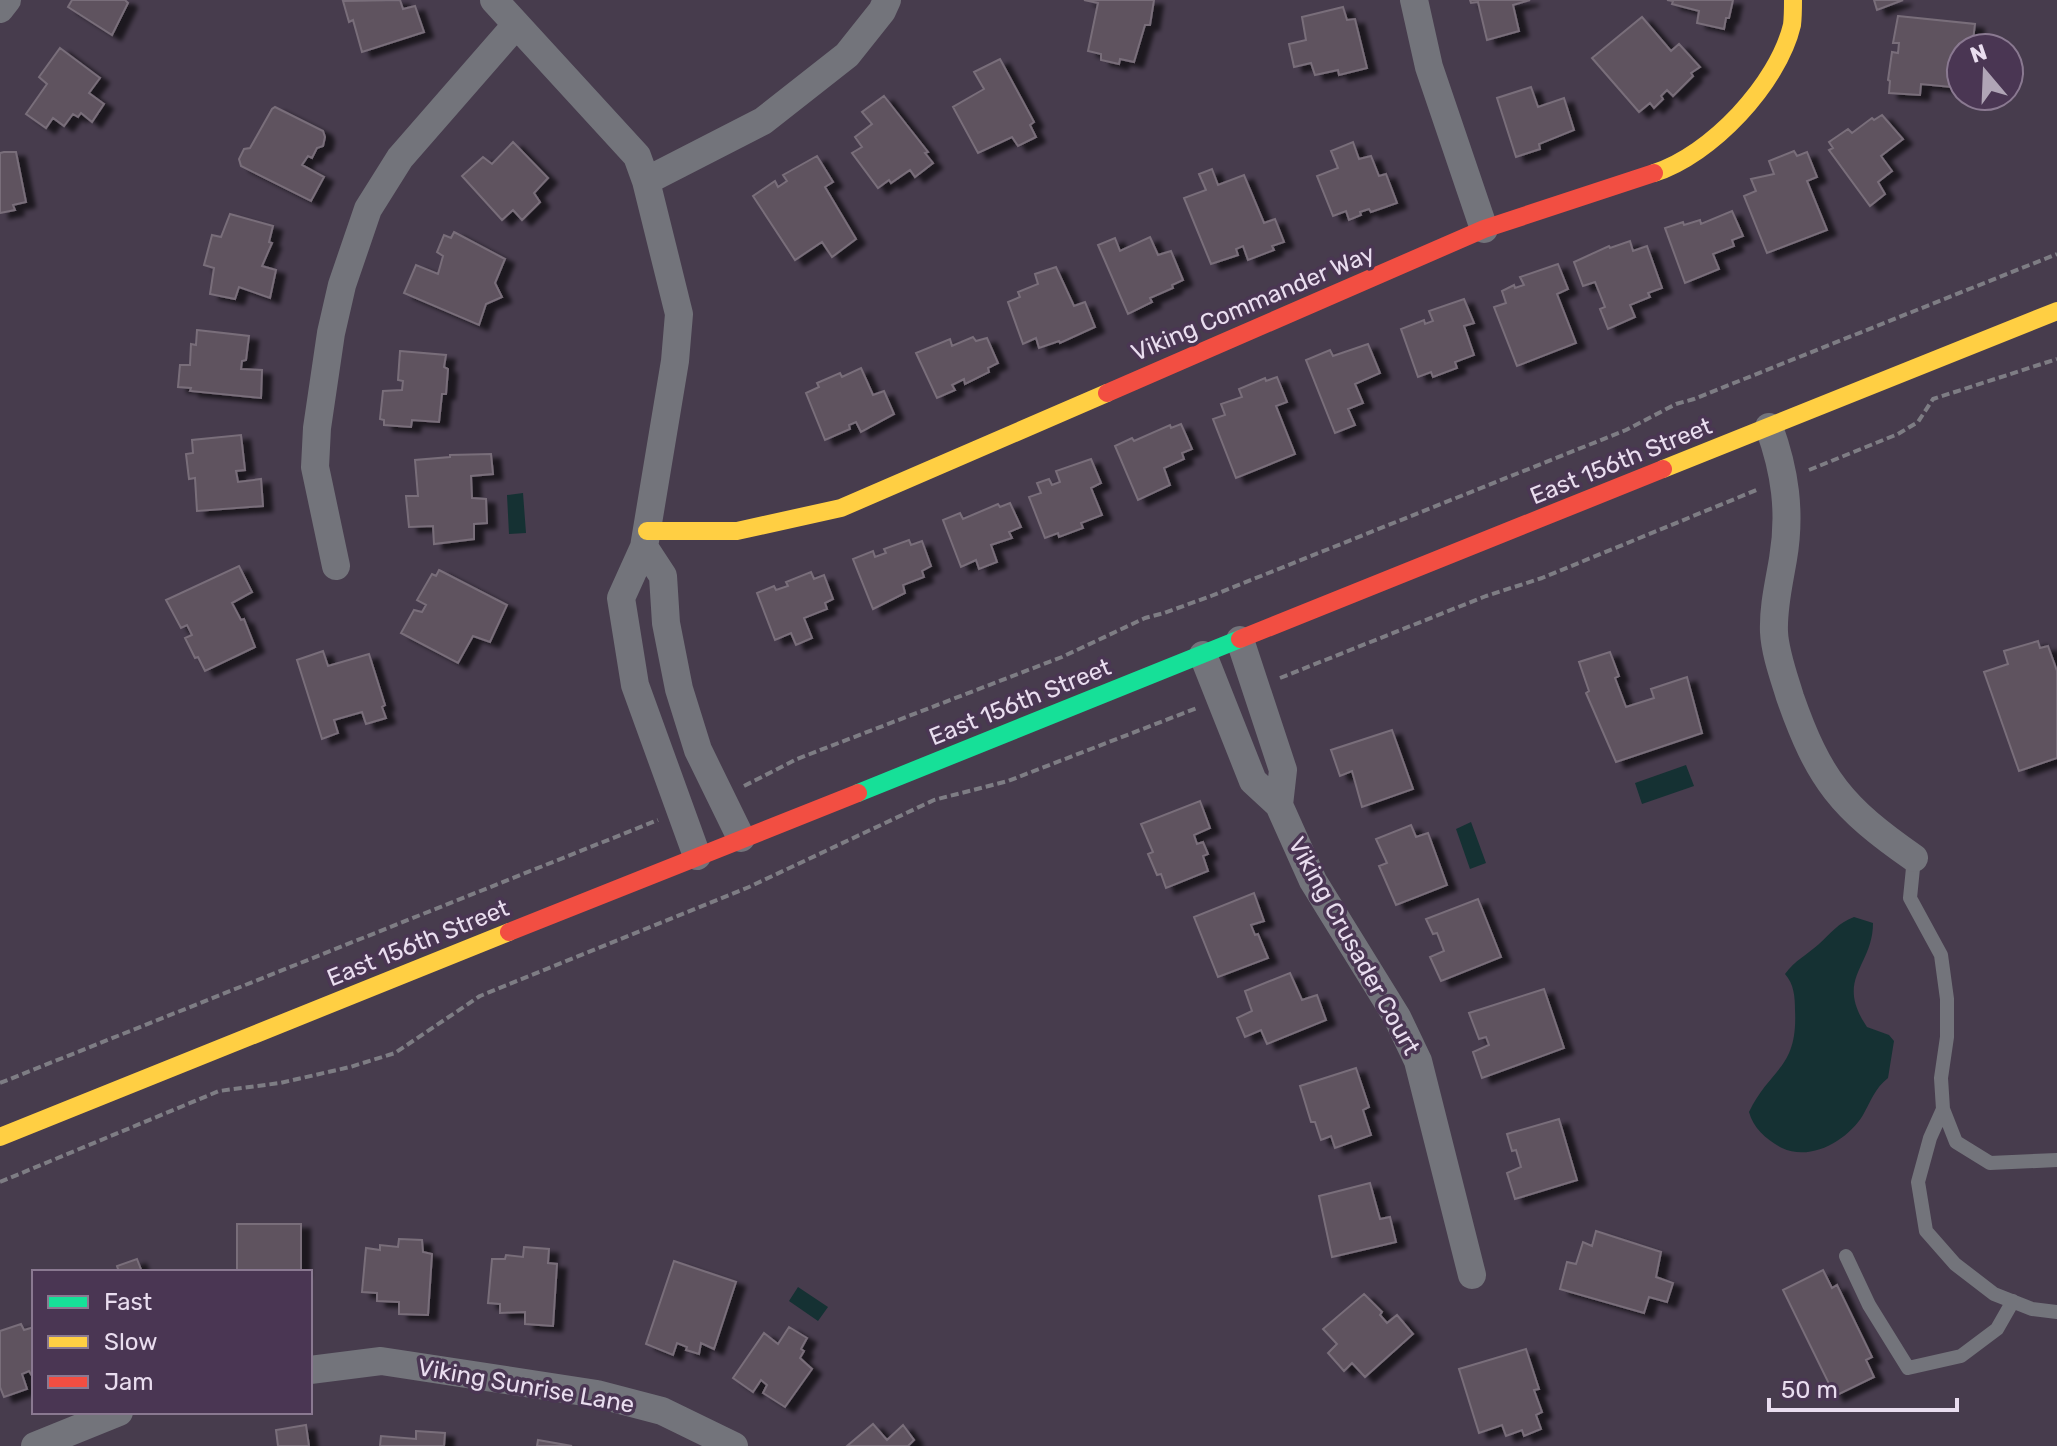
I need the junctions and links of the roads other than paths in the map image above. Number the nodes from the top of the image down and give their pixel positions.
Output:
1 (7, 0) edge
2 (494, 0) edge
3 (887, 0) edge
4 (1414, 0) edge
5 (1793, 0) edge
6 (0, 9) edge
7 (516, 25) junction
8 (646, 181) junction
9 (1484, 229) junction
10 (2057, 311) edge
11 (1769, 427) junction
12 (646, 539) junction
13 (336, 566) dead end
14 (1240, 640) junction
15 (1203, 655) junction
16 (1279, 805) junction
17 (741, 838) junction
18 (697, 856) junction
19 (1914, 858) joint
20 (1943, 1109) junction
21 (0, 1137) edge
22 (2057, 1160) edge
23 (1846, 1256) dead end
24 (1472, 1275) dead end
25 (2013, 1301) junction
26 (2057, 1312) edge
27 (312, 1370) edge
28 (114, 1414) edge
29 (35, 1446) edge
30 (734, 1446) edge

1 - 6 street
2 - 7 street
3 - 8 street
4 - 9 street
5 - 9 street, Viking Commander Way
7 - 8 street
7 - 13 street
8 - 12 street
9 - 12 street, Viking Commander Way
10 - 11 street, East 156th Street
11 - 14 street, East 156th Street
11 - 19 street
12 - 17 street
12 - 18 street
14 - 15 street, East 156th Street
14 - 16 street, Viking Crusader Court
15 - 16 street, Viking Crusader Court
15 - 17 street, East 156th Street
16 - 24 street, Viking Crusader Court
17 - 18 street, East 156th Street
18 - 21 street, East 156th Street
19 - 20 lane
20 - 22 lane
20 - 25 lane
23 - 25 lane
25 - 26 lane
27 - 30 street, Viking Sunrise Lane
28 - 29 street

